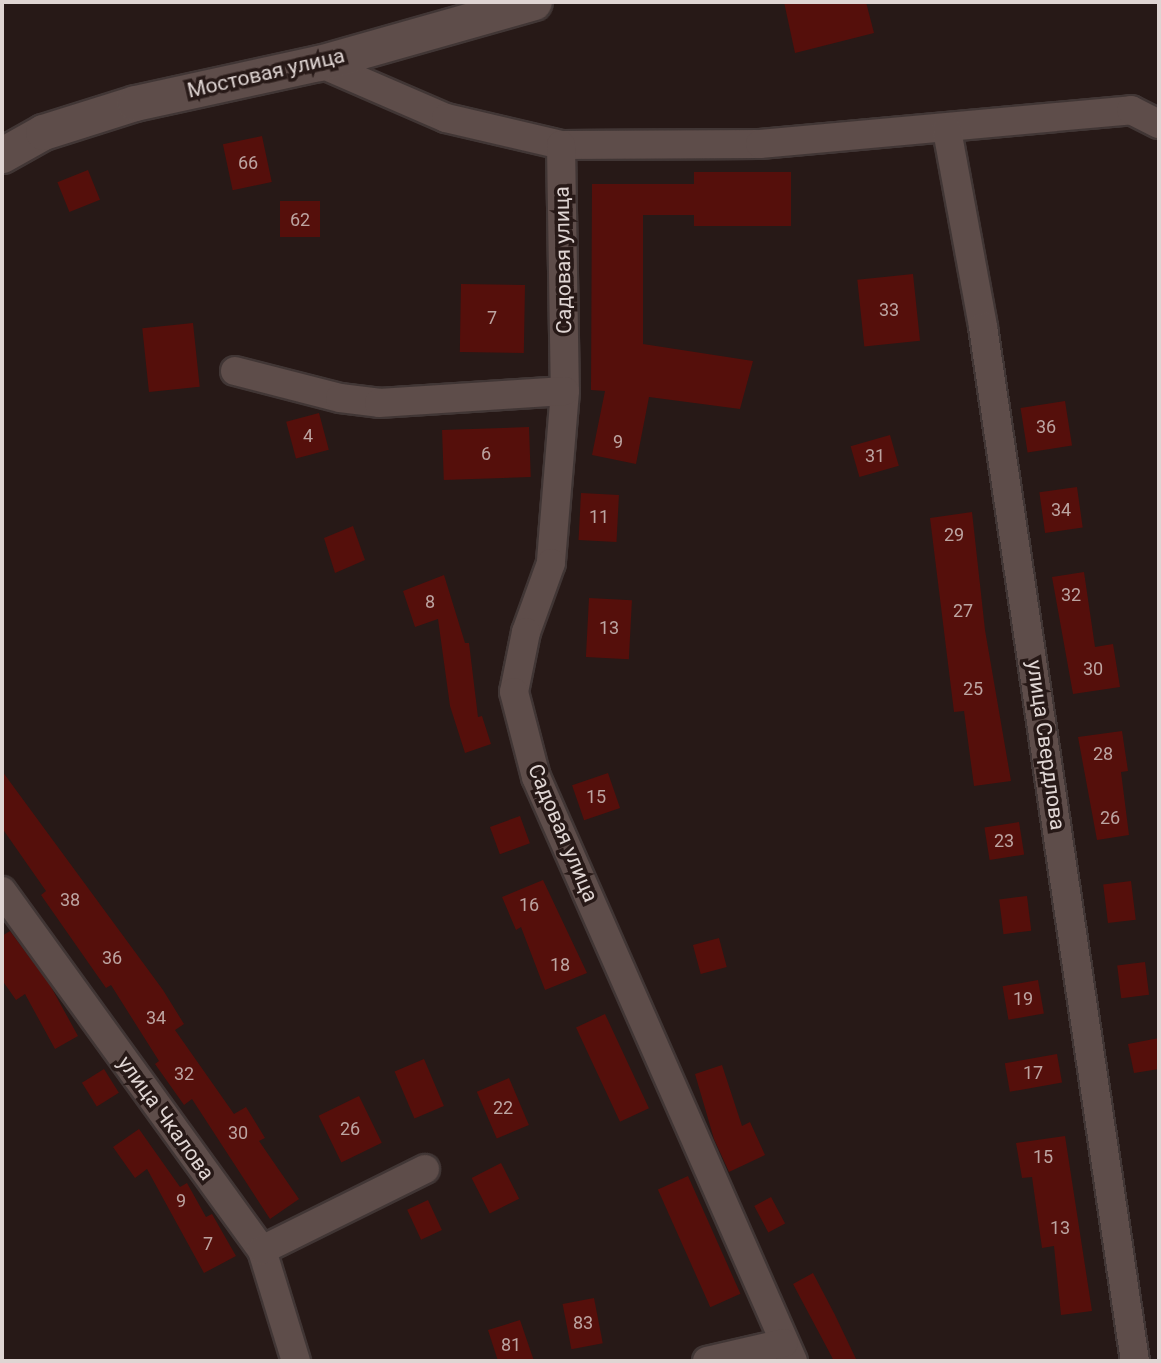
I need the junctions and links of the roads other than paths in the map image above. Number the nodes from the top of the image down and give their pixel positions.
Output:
1 (534, 2) edge
2 (319, 63) junction
3 (1159, 124) edge
4 (947, 130) junction
5 (561, 145) junction
6 (2, 155) edge
7 (235, 371) dead end
8 (565, 391) junction
9 (2, 891) edge
10 (425, 1169) dead end
11 (262, 1250) junction
12 (788, 1352) edge
13 (296, 1361) edge
14 (707, 1361) edge
15 (1135, 1361) edge

1 - 2 street, Мостовая улица
2 - 5 street
2 - 6 street, Мостовая улица
3 - 4 street
4 - 5 street
4 - 15 street, улица Свердлова
5 - 8 street, Садовая улица
7 - 8 street
8 - 12 street, Садовая улица
9 - 11 street, улица Чкалова
10 - 11 street
11 - 13 street, улица Чкалова
12 - 14 street

